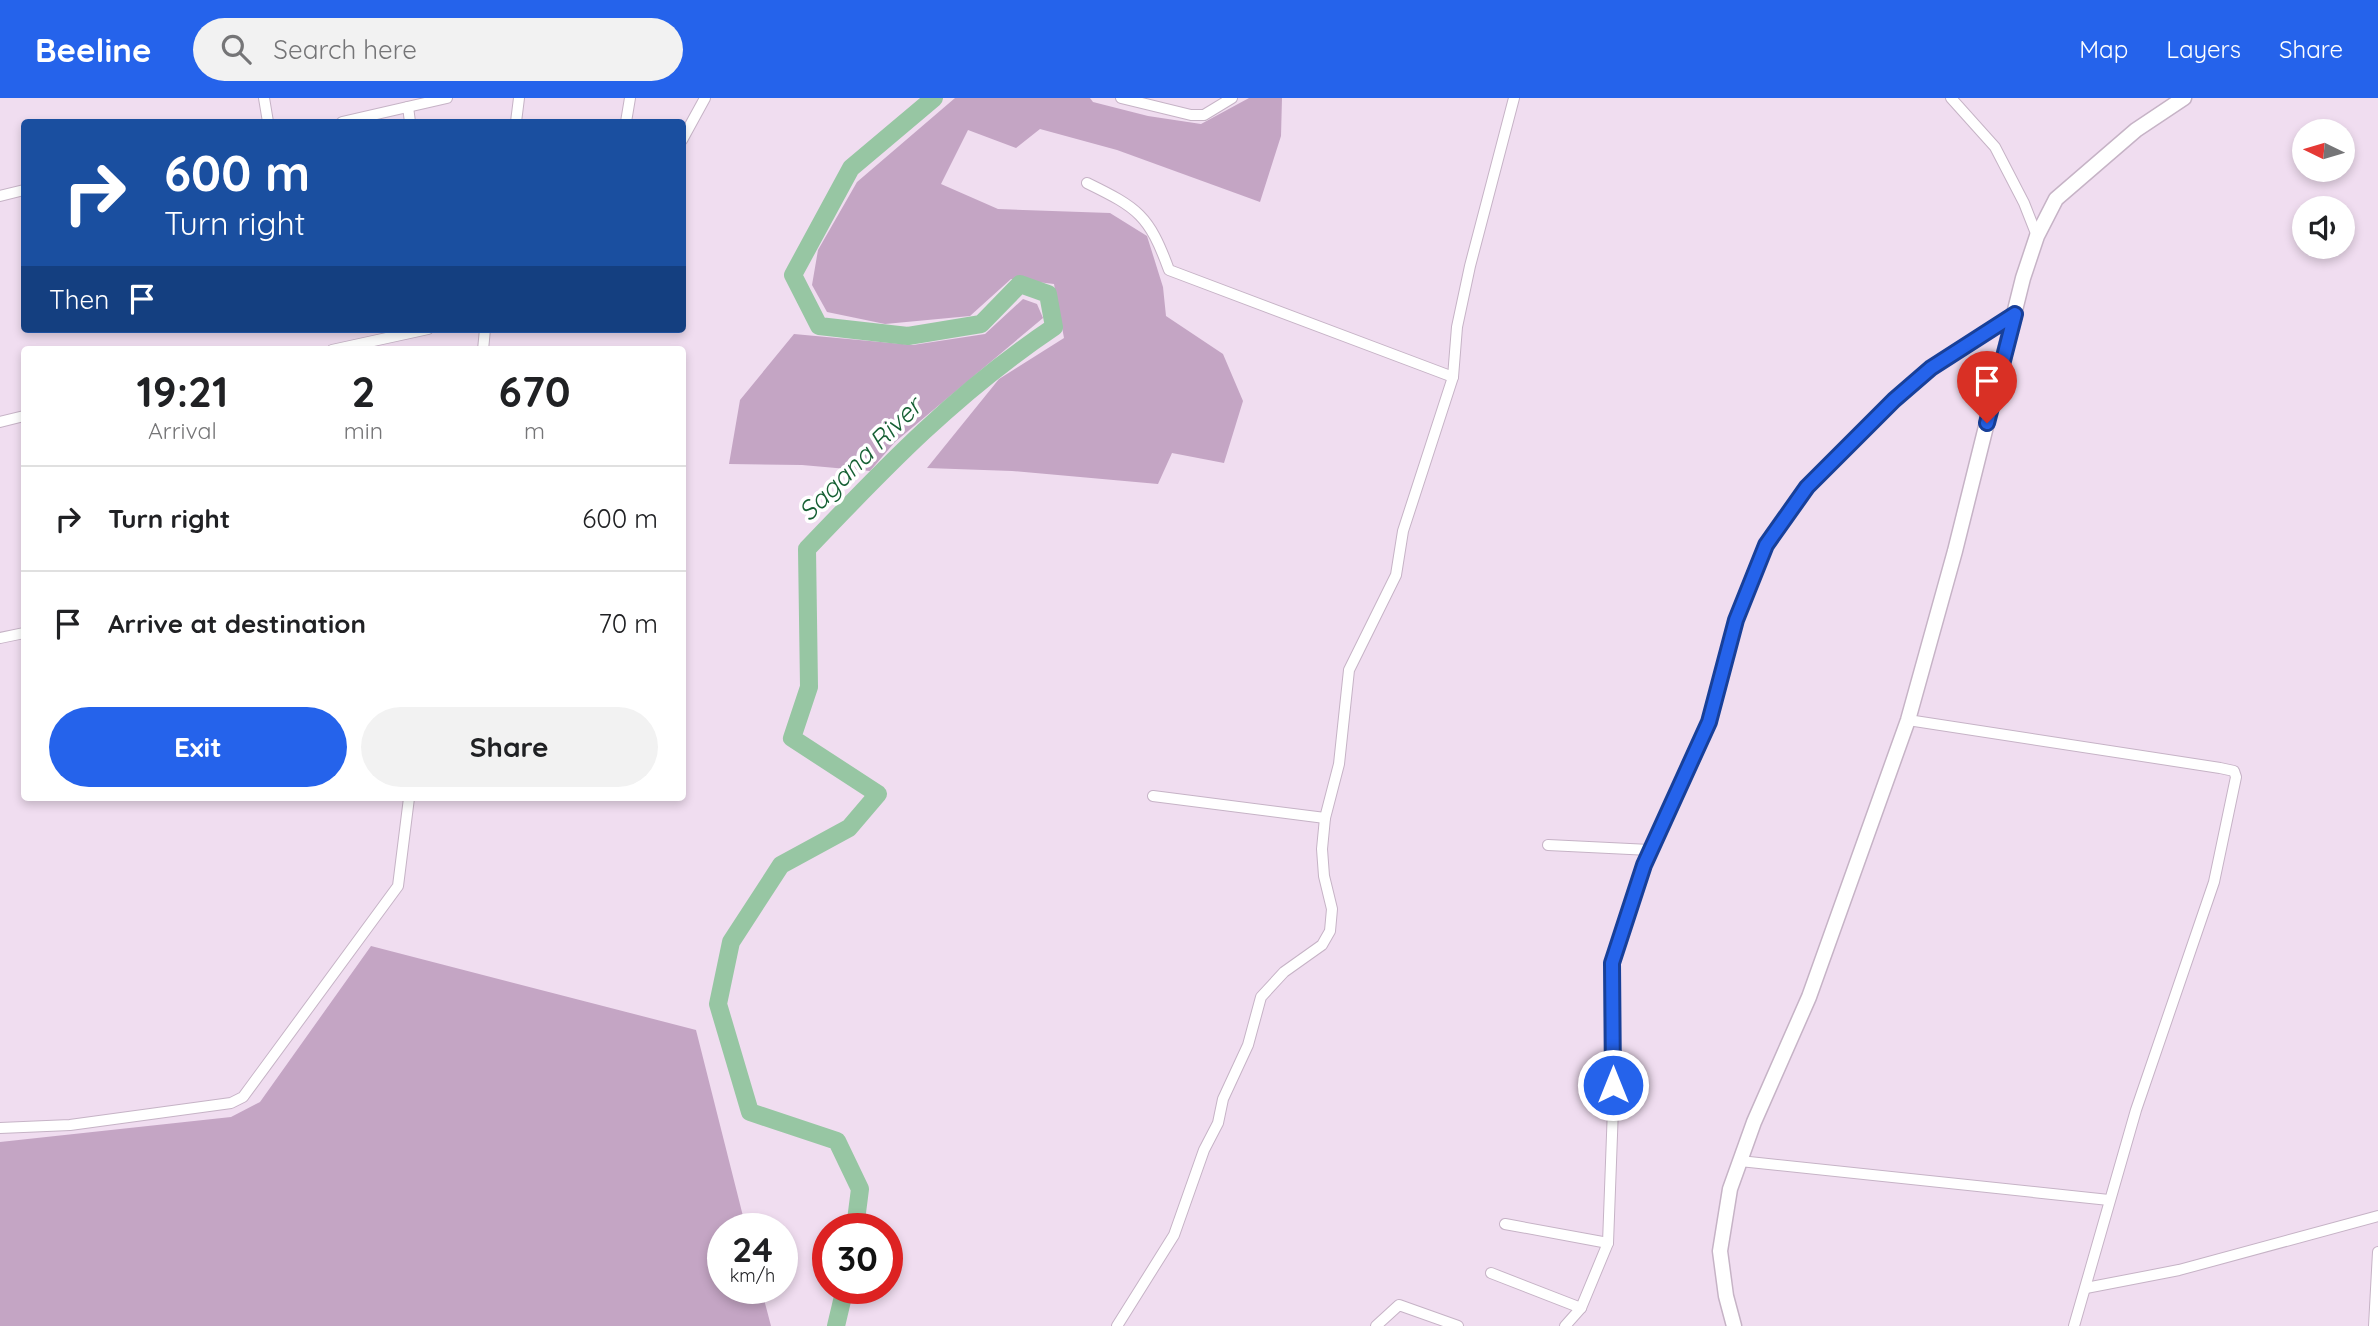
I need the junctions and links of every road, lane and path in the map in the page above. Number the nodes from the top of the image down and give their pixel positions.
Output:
1 (264, 98) edge
2 (447, 98) edge
3 (519, 98) edge
4 (630, 98) edge
5 (705, 98) edge
6 (1121, 98) edge
7 (1232, 98) edge
8 (1514, 98) edge
9 (1951, 98) edge
10 (2184, 98) edge
11 (408, 107) junction
12 (268, 119) edge
13 (355, 119) edge
14 (410, 119) edge
15 (516, 119) edge
16 (626, 119) edge
17 (686, 133) edge
18 (1087, 183) dead end
19 (21, 191) edge
20 (0, 196) edge
21 (2037, 236) junction
22 (2015, 314) junction
23 (410, 333) edge
24 (350, 346) edge
25 (1453, 377) junction
26 (21, 417) edge
27 (0, 422) edge
28 (21, 634) edge
29 (0, 638) edge
30 (1908, 720) junction
31 (1153, 796) dead end
32 (410, 801) edge
33 (1325, 818) junction
34 (1548, 845) dead end
35 (1650, 850) junction
36 (0, 1128) edge
37 (1740, 1161) junction
38 (2109, 1200) junction
39 (2378, 1216) edge
40 (1505, 1224) dead end
41 (1608, 1243) junction
42 (2378, 1252) edge
43 (1491, 1273) dead end
44 (2086, 1288) junction
45 (1581, 1308) junction
46 (1117, 1326) edge
47 (1376, 1326) edge
48 (1458, 1326) edge
49 (1565, 1326) edge
50 (1734, 1326) edge
51 (2074, 1326) edge
52 (2374, 1326) edge

1 - 12 street
2 - 11 street
3 - 15 street
4 - 16 street
5 - 17 street
6 - 7 street
8 - 25 street
9 - 21 street
10 - 21 street
11 - 13 street
11 - 14 street
18 - 25 street
19 - 20 street
21 - 22 street
22 - 30 street
22 - 35 street
23 - 24 street
25 - 33 street
26 - 27 street
28 - 29 street
30 - 37 street
30 - 38 street
31 - 33 street
32 - 36 street
33 - 46 street
34 - 35 street
35 - 41 street
37 - 38 street
37 - 50 street
38 - 44 street
39 - 44 street
40 - 41 street
41 - 45 street
42 - 52 street
43 - 45 street
44 - 51 street
45 - 49 street
47 - 48 street

